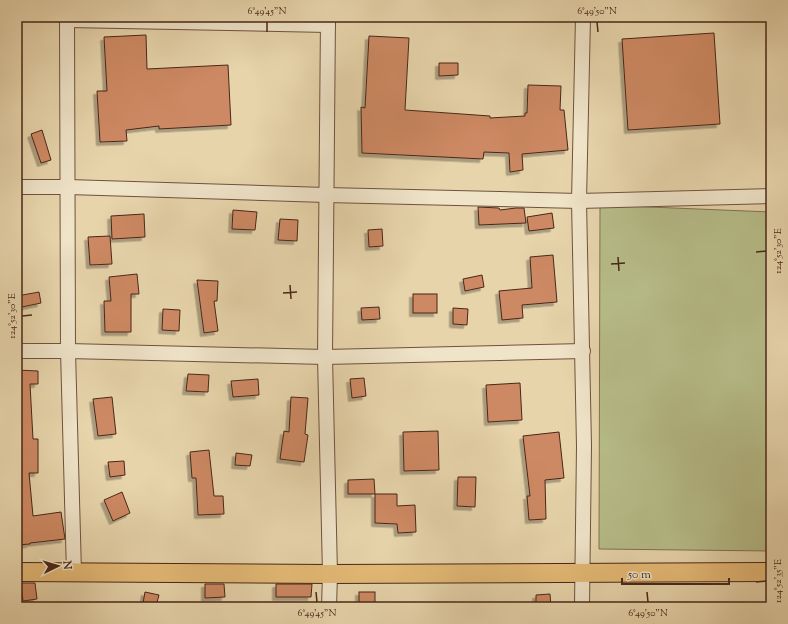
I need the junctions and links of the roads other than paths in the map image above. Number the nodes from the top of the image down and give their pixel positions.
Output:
1 (583, 17) edge
2 (67, 19) edge
3 (328, 21) edge
4 (68, 187) junction
5 (17, 188) edge
6 (326, 195) junction
7 (771, 196) edge
8 (579, 201) junction
9 (17, 351) edge
10 (68, 351) junction
11 (583, 351) junction
12 (325, 357) junction
13 (17, 572) edge
14 (771, 572) edge
15 (74, 573) junction
16 (582, 573) junction
17 (330, 574) junction
18 (329, 607) edge
19 (582, 607) edge

1 - 8 street
2 - 3 street
2 - 4 street
3 - 6 street
4 - 5 street
4 - 6 street
4 - 10 street
6 - 8 street
6 - 12 street
7 - 8 street
8 - 11 street
9 - 10 street
10 - 12 street
10 - 15 street
11 - 12 street
11 - 16 street
12 - 17 street
13 - 15 main road
14 - 16 main road
15 - 17 main road
16 - 17 main road
16 - 19 street
17 - 18 street

